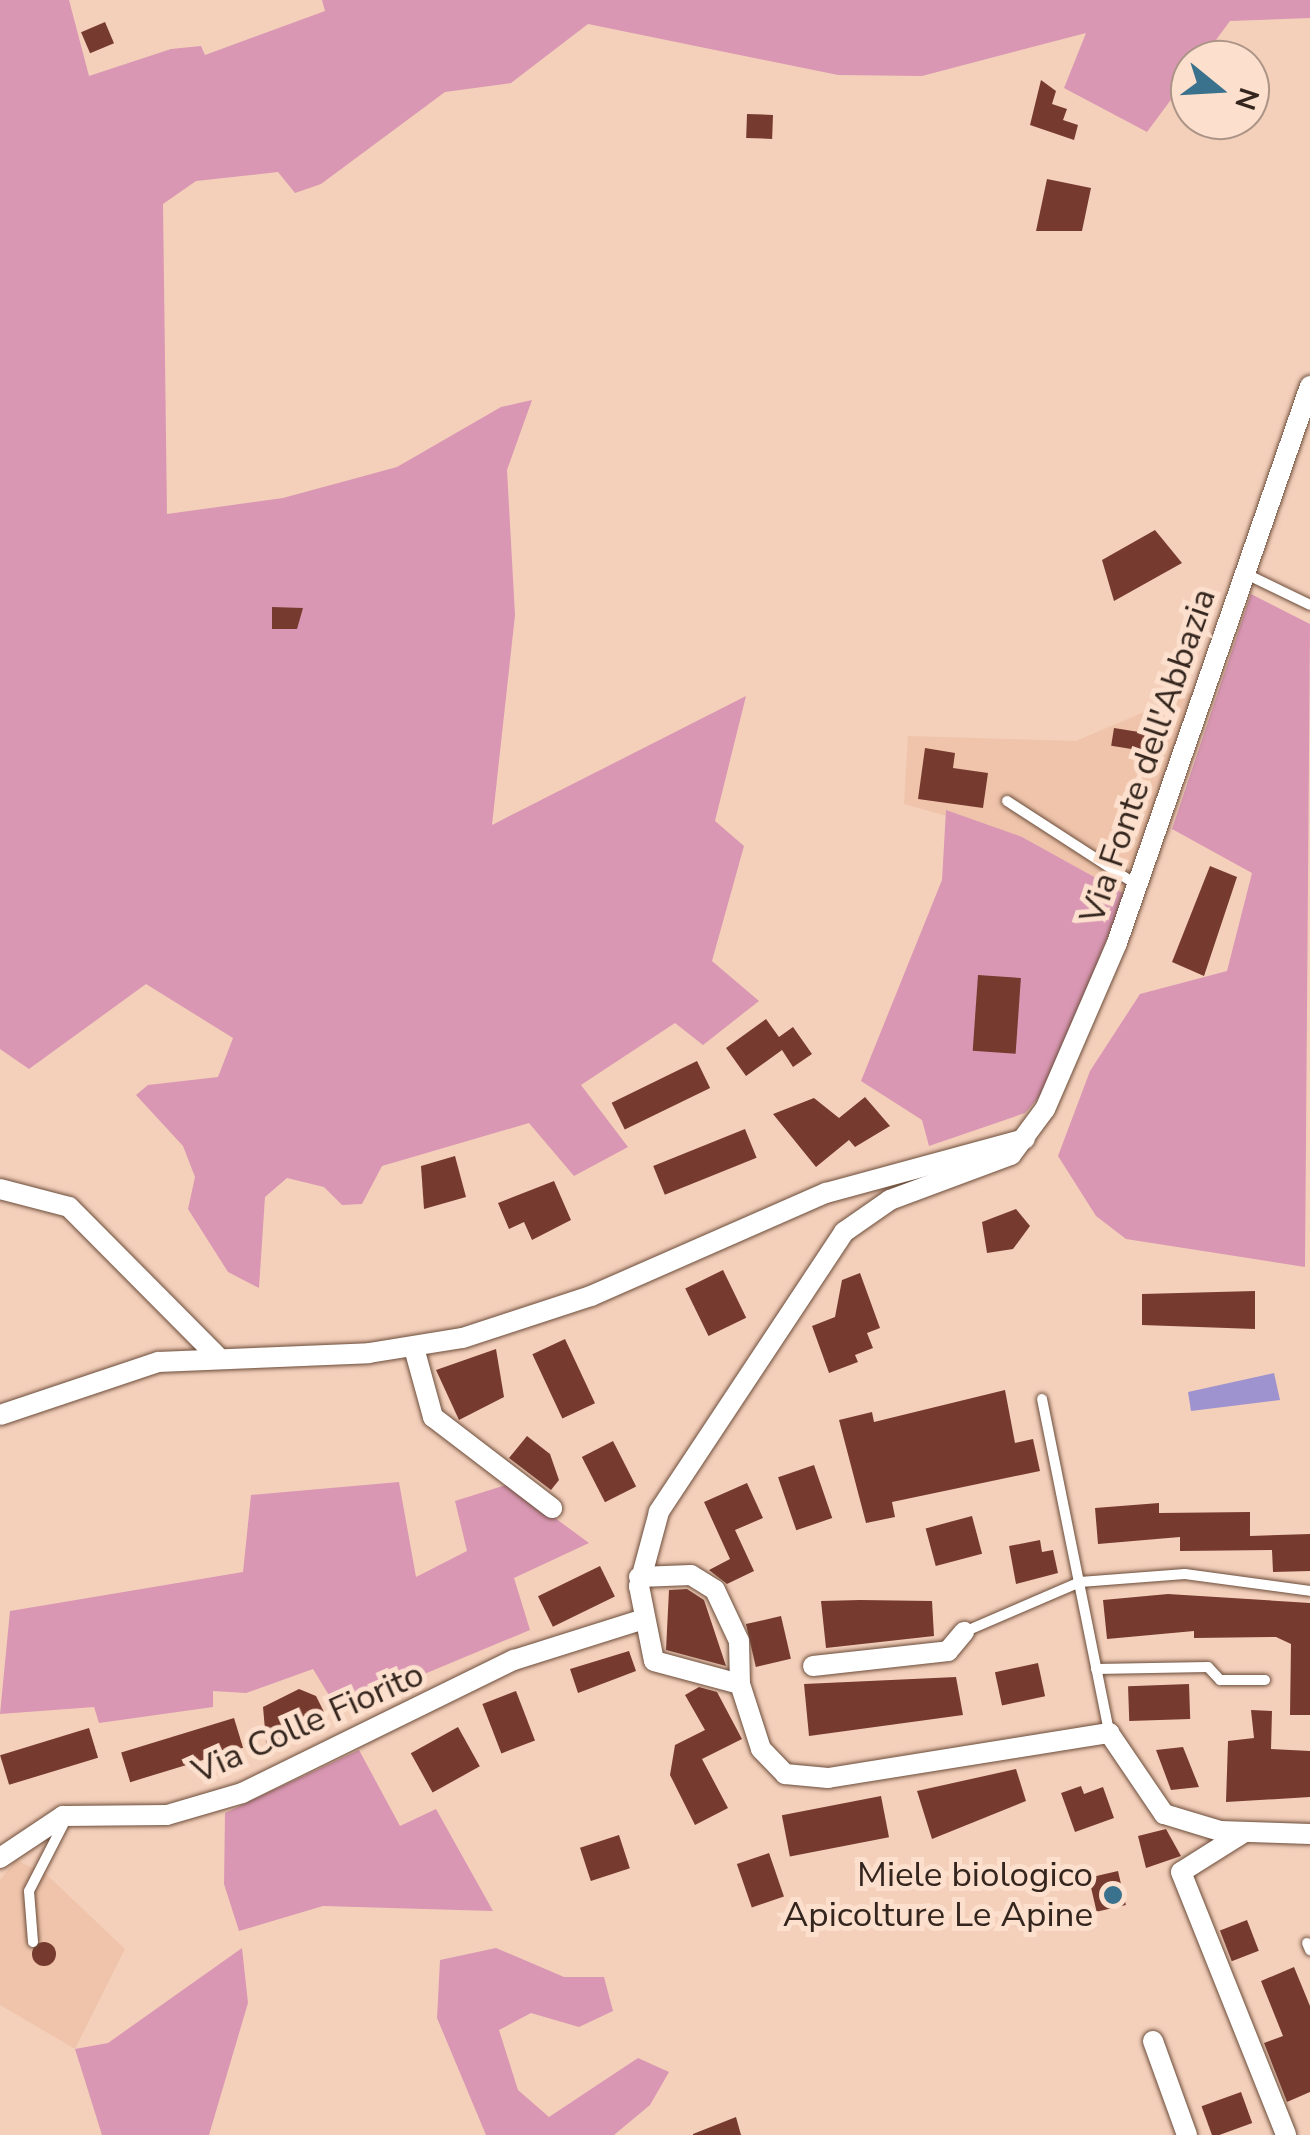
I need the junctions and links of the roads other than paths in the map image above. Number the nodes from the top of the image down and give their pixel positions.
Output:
1 (1310, 386) edge
2 (1245, 573) junction
3 (1310, 605) edge
4 (1007, 801) dead end
5 (1138, 886) junction
6 (1027, 1138) junction
7 (0, 1190) edge
8 (414, 1348) junction
9 (216, 1355) junction
10 (1042, 1399) dead end
11 (0, 1415) edge
12 (552, 1508) dead end
13 (640, 1577) junction
14 (1080, 1582) junction
15 (1310, 1591) edge
16 (641, 1620) junction
17 (964, 1632) joint
18 (813, 1666) dead end
19 (1096, 1669) junction
20 (1265, 1680) dead end
21 (740, 1684) junction
22 (1109, 1734) junction
23 (69, 1816) junction
24 (1244, 1832) junction
25 (1310, 1834) edge
26 (0, 1858) edge
27 (33, 1942) dead end
28 (1153, 2041) dead end
29 (1187, 2135) edge
30 (1286, 2135) edge

1 - 2 street, Via Fonte dell'Abbazia
2 - 3 lane
2 - 5 street, Via Fonte dell'Abbazia
4 - 5 lane
5 - 6 street, Via Fonte dell'Abbazia
6 - 8 street
6 - 13 street
7 - 9 street
8 - 9 street
8 - 12 street
9 - 11 street
10 - 14 lane
13 - 16 street
13 - 21 street
14 - 15 lane
14 - 17 lane
14 - 19 lane
16 - 21 street
16 - 23 street, Via Colle Fiorito
17 - 18 street
19 - 20 lane
19 - 22 lane
21 - 22 street
22 - 24 street
23 - 26 street, Via Colle Fiorito
23 - 27 lane
24 - 25 street
24 - 30 street
28 - 29 street

